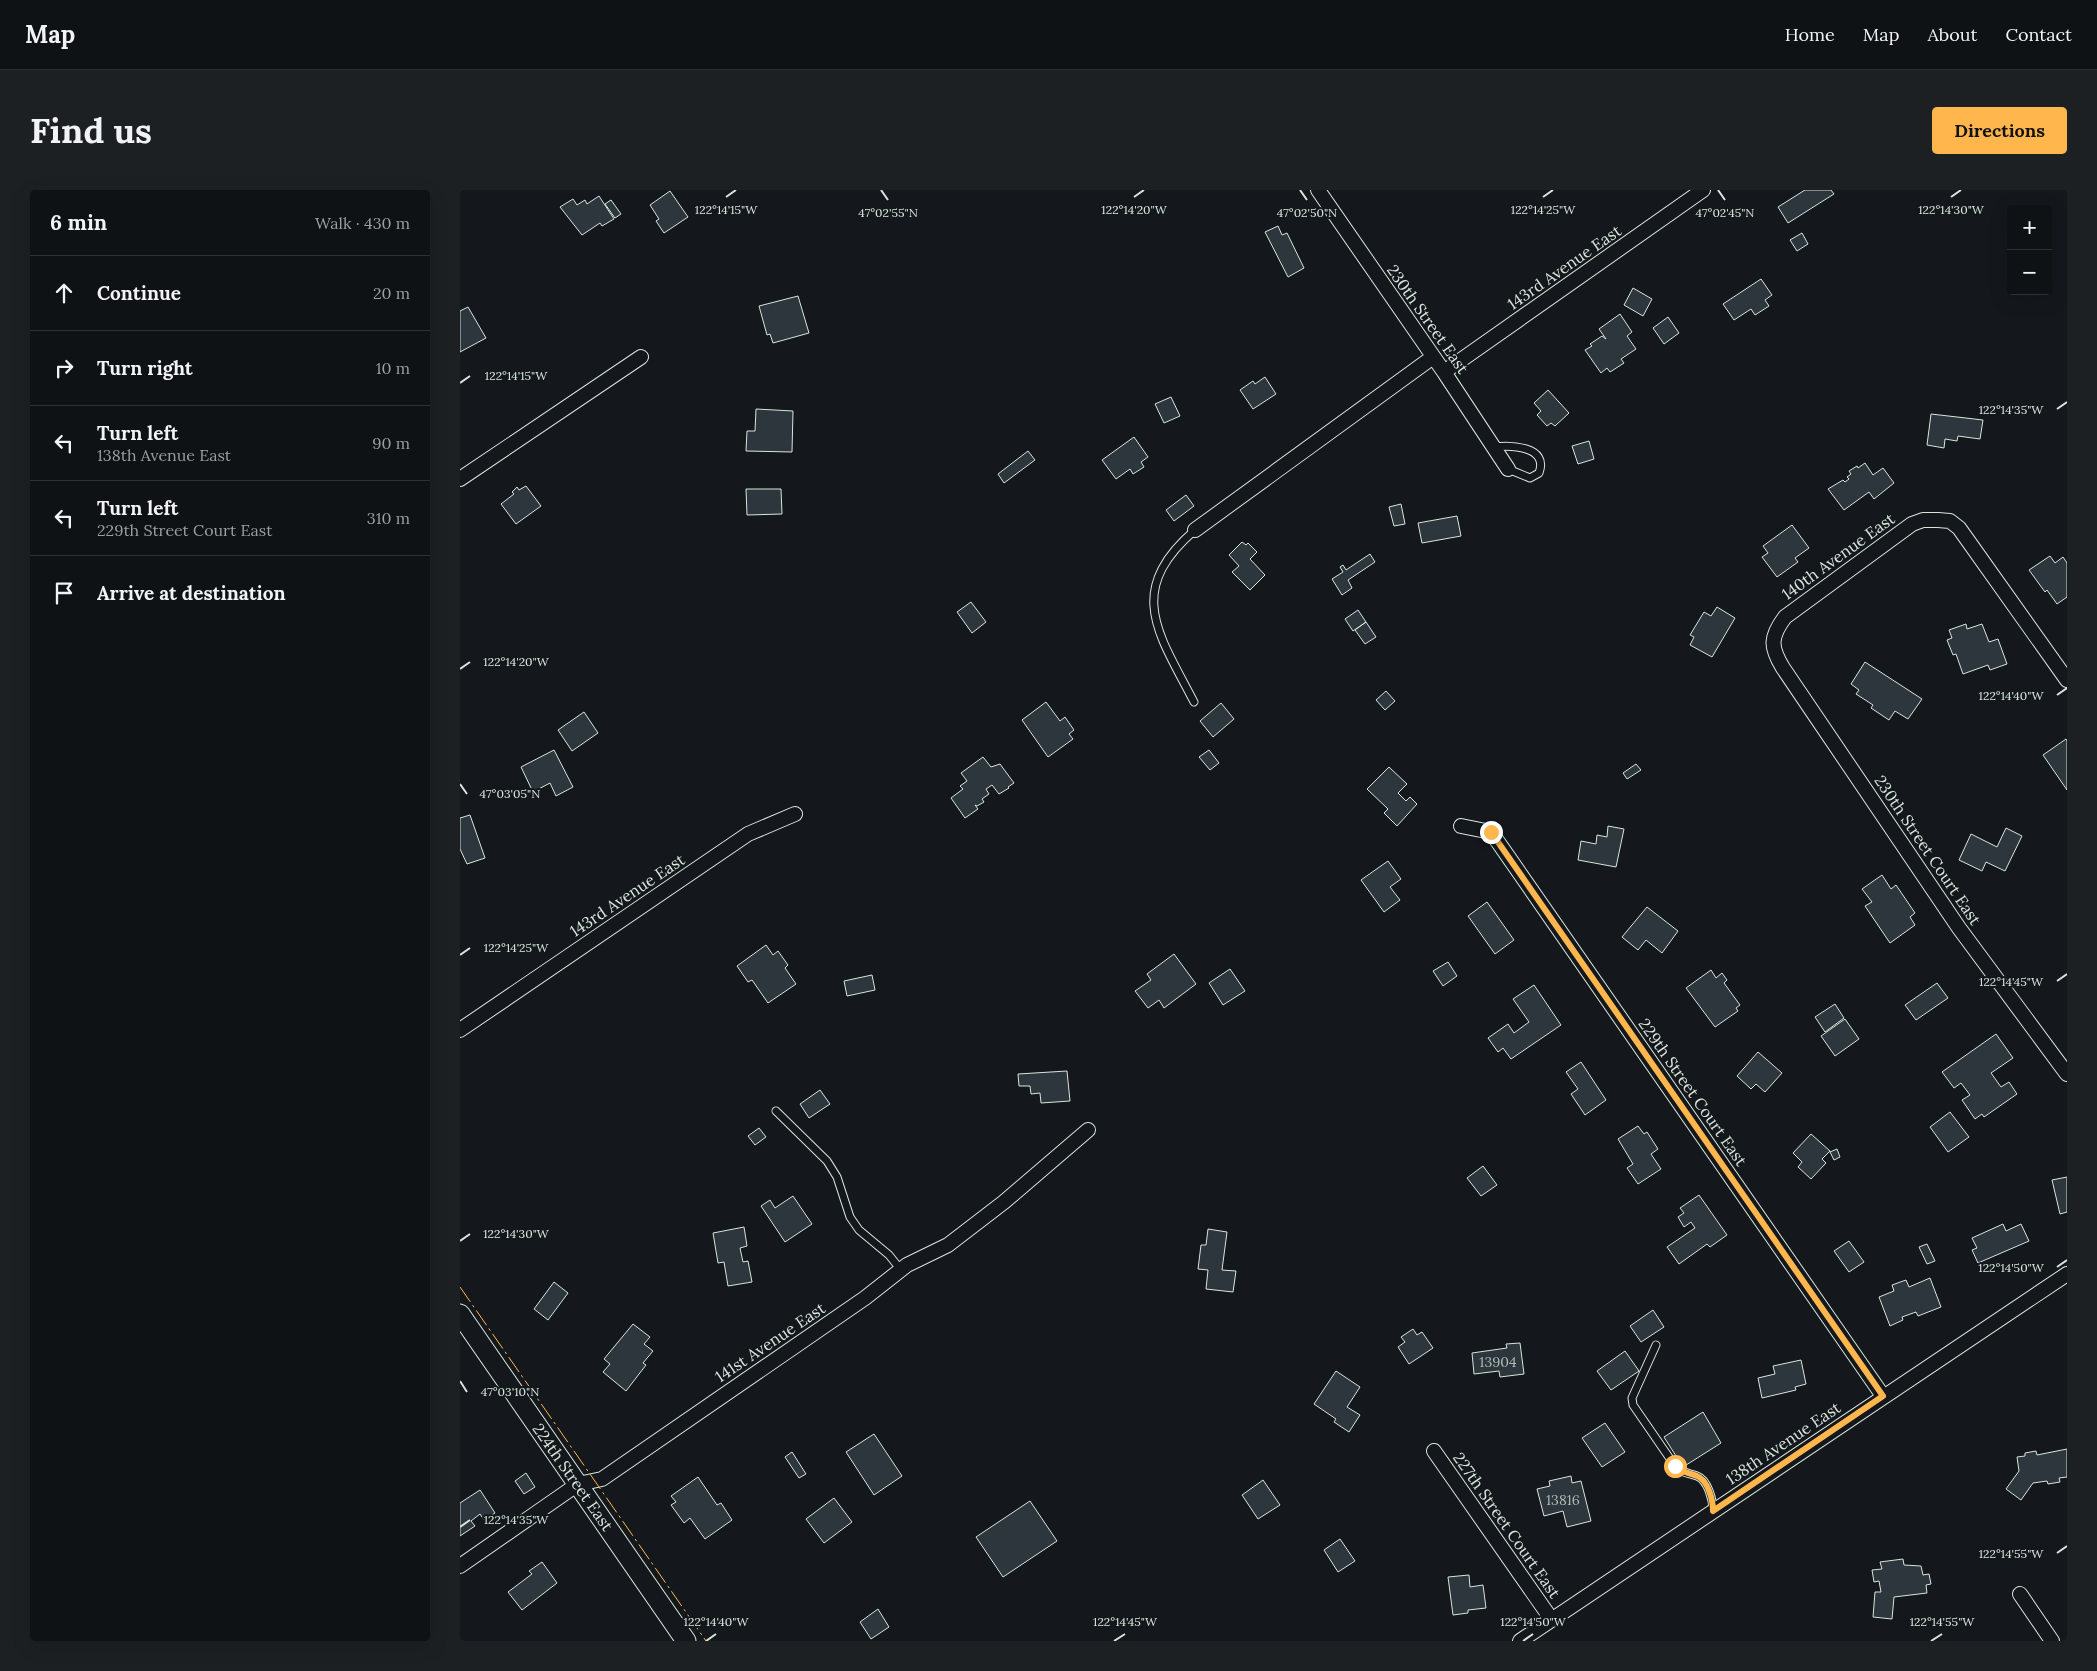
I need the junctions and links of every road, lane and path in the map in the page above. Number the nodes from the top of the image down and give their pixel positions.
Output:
1 (1318, 190) edge
2 (1703, 190) edge
3 (640, 357) dead end
4 (1433, 357) junction
5 (1444, 372) junction
6 (1493, 447) junction
7 (1508, 469) joint
8 (460, 479) edge
9 (1195, 530) joint
10 (1773, 640) joint
11 (2067, 680) edge
12 (1194, 702) dead end
13 (795, 814) dead end
14 (1461, 826) dead end
15 (460, 1030) edge
16 (2067, 1074) edge
17 (776, 1110) dead end
18 (1088, 1130) dead end
19 (901, 1270) junction
20 (2067, 1274) edge
21 (460, 1314) edge
22 (1656, 1345) dead end
23 (1883, 1396) junction
24 (1434, 1451) dead end
25 (578, 1484) junction
26 (1713, 1511) junction
27 (460, 1566) edge
28 (2020, 1594) dead end
29 (1552, 1620) junction
30 (686, 1641) edge
31 (1520, 1641) edge
32 (2052, 1641) edge

1 - 4 street, 230th Street East
2 - 5 street, 143rd Avenue East
3 - 8 street
4 - 5 street, 230th Street East
4 - 9 street
5 - 6 street, 230th Street East
6 - 7 street, 230th Street East
6 - 7 lane
9 - 12 lane
10 - 11 street, 140th Avenue East
10 - 16 street, 230th Street Court East
13 - 15 street, 143rd Avenue East
14 - 23 street, 229th Street Court East
17 - 19 lane
18 - 19 street, 141st Avenue East
19 - 25 street, 141st Avenue East
20 - 23 street, 138th Avenue East
21 - 25 street, 224th Street East
22 - 26 lane
23 - 26 street, 138th Avenue East
24 - 29 street, 227th Street Court East
25 - 27 street, 141st Avenue East
25 - 30 street, 224th Street East
26 - 29 street, 138th Avenue East
28 - 32 street
29 - 31 street, 138th Avenue East

